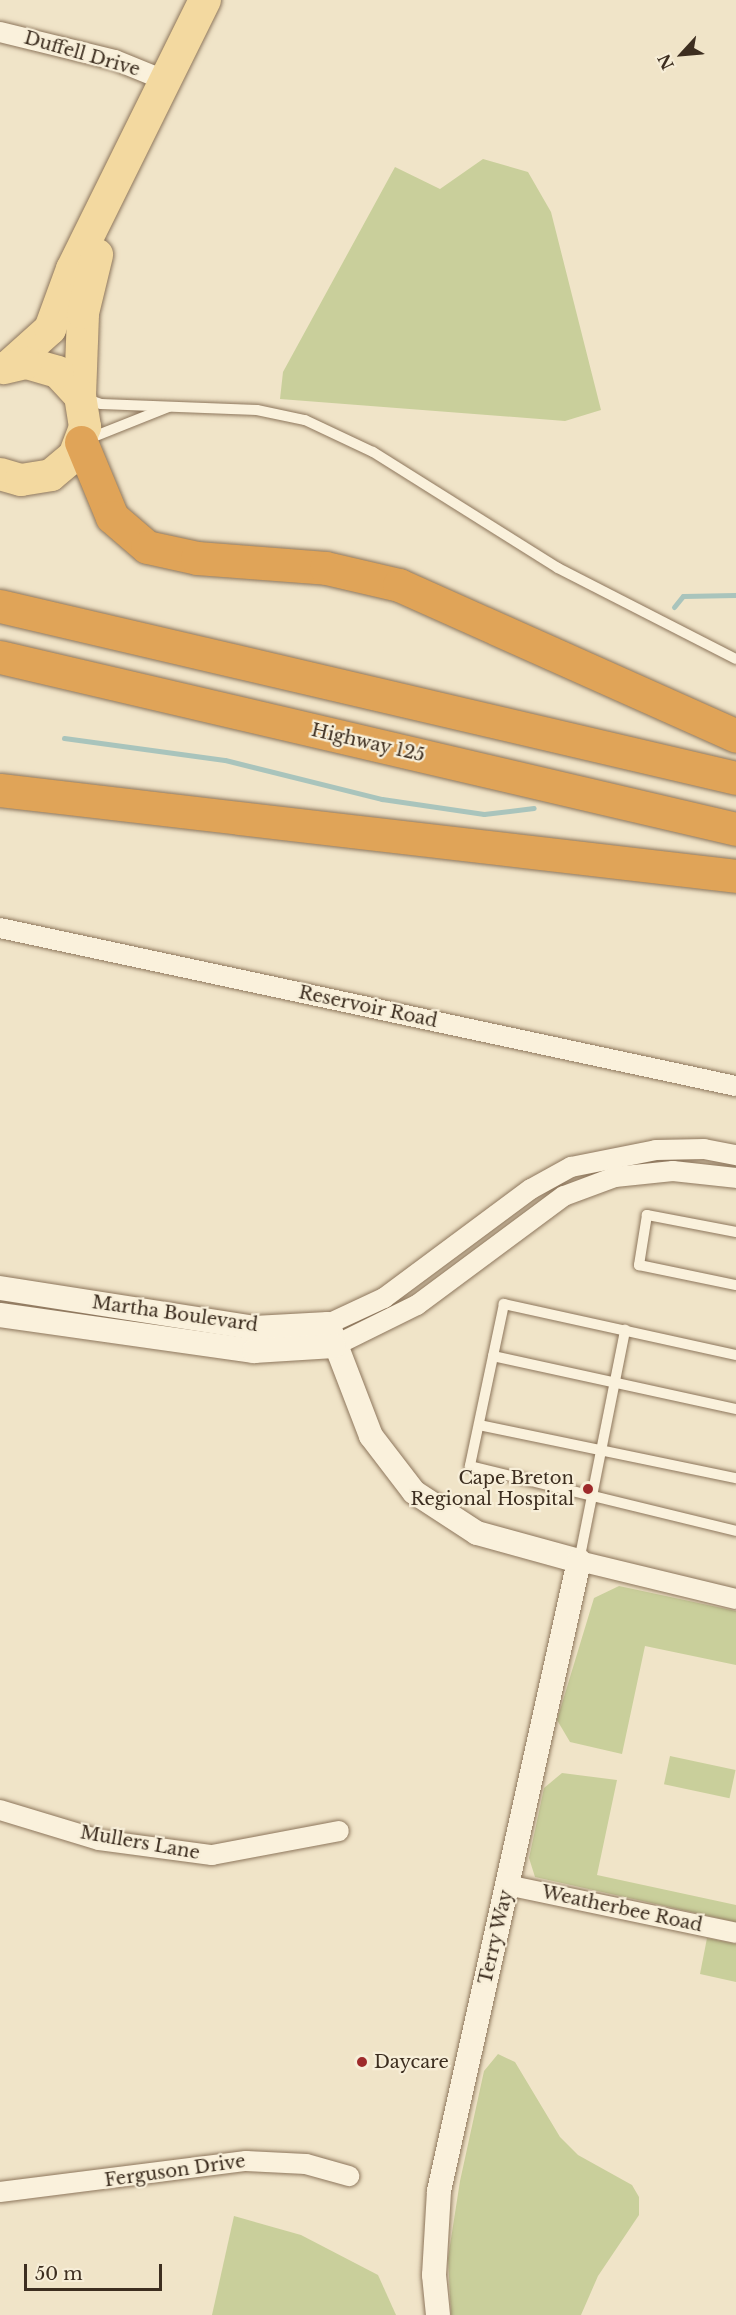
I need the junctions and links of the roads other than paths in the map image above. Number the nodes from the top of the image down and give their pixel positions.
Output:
1 (205, 0) edge
2 (0, 32) edge
3 (164, 80) junction
4 (125, 162) junction
5 (5, 367) edge
6 (80, 396) junction
7 (175, 405) junction
8 (81, 442) junction
9 (7, 482) edge
10 (0, 606) edge
11 (0, 657) edge
12 (736, 659) edge
13 (736, 736) edge
14 (736, 778) edge
15 (0, 790) edge
16 (736, 830) edge
17 (736, 876) edge
18 (0, 928) edge
19 (736, 1086) edge
20 (736, 1155) edge
21 (736, 1178) edge
22 (736, 1233) edge
23 (736, 1285) edge
24 (0, 1288) edge
25 (112, 1305) junction
26 (0, 1315) edge
27 (108, 1330) junction
28 (625, 1330) junction
29 (331, 1335) junction
30 (736, 1355) edge
31 (493, 1356) junction
32 (614, 1383) junction
33 (736, 1409) edge
34 (479, 1425) junction
35 (601, 1450) junction
36 (736, 1478) edge
37 (592, 1496) junction
38 (736, 1531) edge
39 (579, 1561) junction
40 (736, 1599) edge
41 (0, 1810) edge
42 (339, 1831) dead end
43 (507, 1885) junction
44 (736, 1932) edge
45 (350, 2176) dead end
46 (0, 2192) edge
47 (438, 2315) edge

1 - 3 main road
2 - 3 street, Duffell Drive
3 - 4 main road
4 - 5 main road
4 - 6 main road
5 - 6 main road
6 - 7 lane
6 - 8 main road
7 - 8 lane
7 - 12 lane
8 - 9 main road
8 - 13 highway
10 - 14 highway
11 - 16 highway, Highway 125
15 - 17 highway
18 - 19 street, Reservoir Road
20 - 29 street
21 - 29 street
22 - 23 lane
24 - 25 street, Martha Boulevard
25 - 27 lane
25 - 29 street, Martha Boulevard
26 - 27 street, Martha Boulevard
27 - 29 street, Martha Boulevard
28 - 30 lane
28 - 31 lane
28 - 32 lane
29 - 39 street
31 - 32 lane
31 - 34 lane
32 - 33 lane
32 - 35 lane
34 - 35 lane
34 - 37 lane
35 - 36 lane
35 - 37 lane
37 - 38 lane
37 - 39 lane
39 - 40 street
39 - 43 street, Terry Way
41 - 42 street, Mullers Lane
43 - 44 street, Weatherbee Road
43 - 47 street, Terry Way
45 - 46 street, Ferguson Drive

